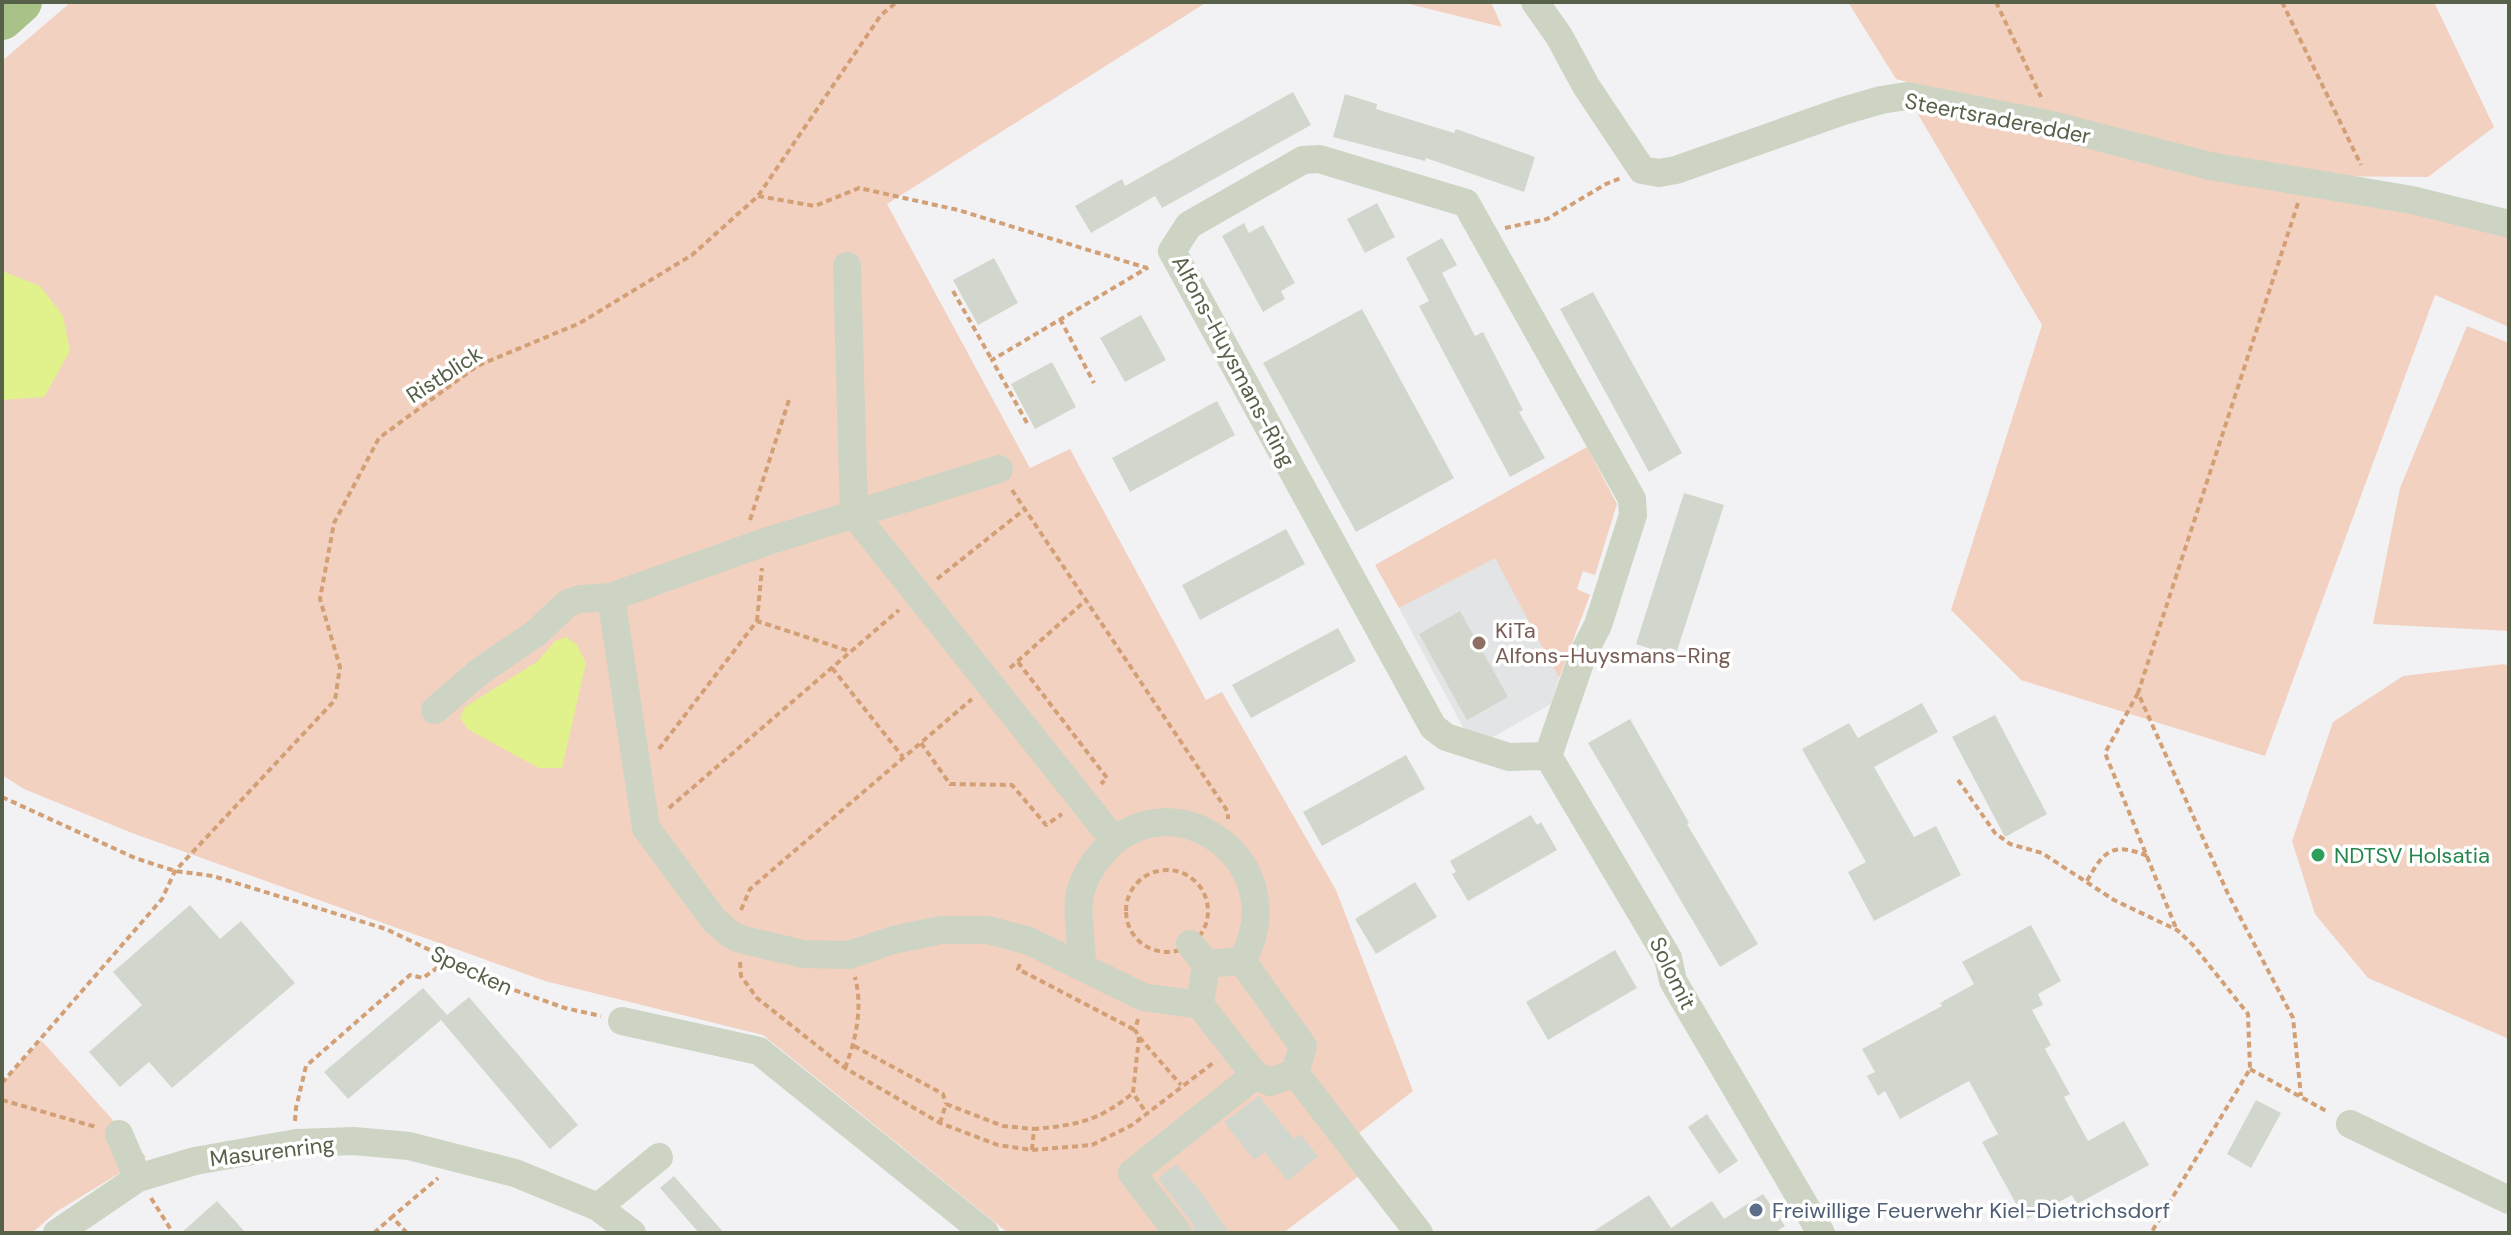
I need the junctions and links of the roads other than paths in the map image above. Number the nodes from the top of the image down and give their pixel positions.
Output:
1 (21, 2) edge
2 (1535, 2) edge
3 (2, 19) edge
4 (2509, 224) edge
5 (847, 266) dead end
6 (999, 469) road end
7 (854, 514) junction
8 (611, 597) junction
9 (435, 710) dead end
10 (1548, 756) junction
11 (1114, 840) junction
12 (1242, 961) junction
13 (1082, 966) junction
14 (1200, 1005) junction
15 (622, 1021) road end
16 (1295, 1073) junction
17 (1255, 1075) junction
18 (2350, 1124) road end
19 (119, 1134) road end
20 (659, 1157) dead end
21 (138, 1178) junction
22 (2509, 1200) edge
23 (598, 1207) junction
24 (57, 1233) edge
25 (632, 1233) edge
26 (985, 1233) edge
27 (1178, 1233) edge
28 (1419, 1233) edge
29 (1821, 1233) edge

1 - 3 highway
2 - 4 street, Steertsraderedder
5 - 7 street
6 - 7 street
7 - 8 street
7 - 11 street
8 - 9 street
8 - 13 street
10 - 10 street, Alfons-Huysmans-Ring
10 - 29 street, Solomit
11 - 12 street
11 - 13 street
12 - 14 street
12 - 16 street
13 - 14 street
14 - 17 street
15 - 26 street
16 - 17 street
16 - 28 street
17 - 27 street
18 - 22 street
19 - 21 street
20 - 23 street
21 - 23 street, Masurenring
21 - 24 street, Masurenring
23 - 25 street, Masurenring

